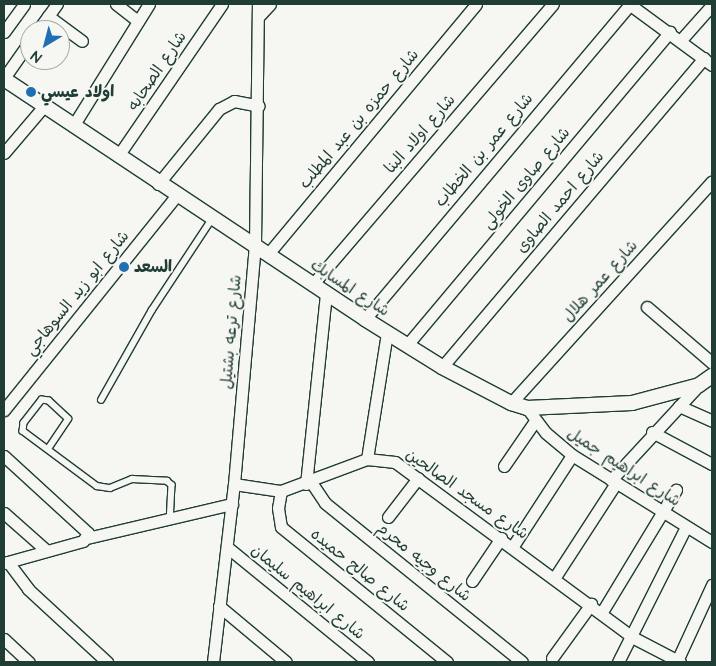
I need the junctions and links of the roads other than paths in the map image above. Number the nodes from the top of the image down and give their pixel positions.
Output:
1 (24, 4) edge
2 (57, 4) edge
3 (116, 4) edge
4 (149, 4) edge
5 (222, 4) edge
6 (258, 4) edge
7 (270, 4) edge
8 (476, 4) edge
9 (553, 4) edge
10 (635, 5) edge
11 (712, 5) edge
12 (48, 16) junction
13 (259, 16) junction
14 (45, 20) edge
15 (138, 21) junction
16 (4, 32) edge
17 (670, 32) junction
18 (680, 40) junction
19 (82, 41) dead end
20 (20, 55) edge
21 (708, 61) edge
22 (4, 78) edge
23 (44, 106) junction
24 (259, 106) junction
25 (73, 126) junction
26 (4, 153) edge
27 (118, 156) junction
28 (712, 181) edge
29 (158, 184) junction
30 (176, 196) junction
31 (212, 219) junction
32 (255, 245) junction
33 (268, 254) junction
34 (312, 285) junction
35 (326, 294) junction
36 (647, 307) dead end
37 (365, 319) junction
38 (387, 333) junction
39 (407, 346) junction
40 (712, 363) edge
41 (442, 367) junction
42 (712, 376) edge
43 (699, 385) junction
44 (101, 400) dead end
45 (511, 403) junction
46 (679, 406) junction
47 (527, 408) junction
48 (4, 410) edge
49 (535, 420) junction
50 (712, 421) edge
51 (652, 432) junction
52 (48, 450) junction
53 (572, 455) junction
54 (4, 456) edge
55 (367, 459) junction
56 (712, 464) edge
57 (504, 466) dead end
58 (418, 478) junction
59 (613, 482) junction
60 (309, 483) junction
61 (234, 484) junction
62 (676, 490) dead end
63 (281, 491) junction
64 (232, 504) junction
65 (4, 513) edge
66 (663, 513) junction
67 (388, 517) dead end
68 (170, 518) junction
69 (686, 527) junction
70 (86, 533) junction
71 (501, 538) junction
72 (712, 542) edge
73 (513, 546) junction
74 (227, 547) junction
75 (46, 550) junction
76 (6, 562) edge
77 (555, 577) junction
78 (472, 581) dead end
79 (712, 585) edge
80 (591, 604) junction
81 (219, 606) junction
82 (602, 612) junction
83 (632, 637) junction
84 (4, 639) edge
85 (552, 658) dead end
86 (30, 662) edge
87 (107, 662) edge
88 (213, 662) edge
89 (286, 662) edge
90 (368, 662) edge
91 (447, 662) edge
92 (522, 662) edge
93 (618, 662) edge
94 (679, 662) edge

1 - 16 street
2 - 12 street
3 - 15 street
4 - 15 street
5 - 27 street, شارع الصحابه
6 - 13 street, شارع ترعه بشتيل
7 - 13 street
8 - 33 street, شارع حمزه بن عبد المطلب
9 - 34 street, شارع اولاد البنا
10 - 17 street
10 - 37 street, شارع عمر بن الخطاب
11 - 18 street
12 - 14 street
12 - 19 street
13 - 24 street, شارع ترعه بشتيل
15 - 25 street
17 - 18 street
17 - 39 street, شارع صاوى الخولى
18 - 21 street
20 - 22 street
21 - 41 street, شارع احمد الصاوى
22 - 23 street, شارع المسابك
23 - 25 street, شارع المسابك
23 - 26 street
24 - 29 street
24 - 32 street, شارع ترعه بشتيل
25 - 27 street, شارع المسابك
27 - 29 street, شارع المسابك
28 - 45 street, شارع عمر هلال
29 - 30 street, شارع المسابك
30 - 31 street, شارع المسابك
30 - 48 street, شارع ابو زيد السوهاجي
31 - 32 street, شارع المسابك
31 - 44 lane
32 - 33 street, شارع المسابك
32 - 61 street, شارع ترعه بشتيل
33 - 34 street, شارع المسابك
34 - 35 street, شارع المسابك
35 - 37 street, شارع المسابك
35 - 60 street
36 - 40 street
37 - 38 street, شارع المسابك
38 - 39 street, شارع المسابك
38 - 55 street
39 - 41 street, شارع المسابك
41 - 45 street, شارع المسابك
42 - 43 street, شارع المسابك
43 - 46 street
43 - 47 street, شارع المسابك
45 - 47 street, شارع المسابك
46 - 50 street
46 - 51 street
47 - 49 street, شارع ابراهيم جميل
49 - 53 street, شارع ابراهيم جميل
49 - 57 street
51 - 56 street
51 - 59 street
52 - 52 lane
52 - 68 lane
53 - 59 street, شارع ابراهيم جميل
53 - 73 street
54 - 70 street
55 - 58 street, شارع مسجد الصالحين
55 - 60 street, شارع مسجد الصالحين
58 - 67 street
58 - 71 street, شارع مسجد الصالحين
59 - 66 street, شارع ابراهيم جميل
59 - 77 street
60 - 63 street, شارع مسجد الصالحين
60 - 92 street, شارع وجيه محرم
61 - 63 street, شارع مسجد الصالحين
61 - 64 street, شارع ترعه بشتيل
62 - 66 street
63 - 91 street, شارع صالح حميده
64 - 68 street
64 - 74 street, شارع ترعه بشتيل
65 - 75 street
66 - 69 street, شارع ابراهيم جميل
66 - 82 street
68 - 70 street
69 - 72 street, شارع ابراهيم جميل
69 - 83 street
70 - 75 street
71 - 73 street, شارع مسجد الصالحين
71 - 78 street
73 - 77 street, شارع مسجد الصالحين
74 - 81 street, شارع ترعه بشتيل
74 - 90 street, شارع ابراهيم سليمان
75 - 76 street
76 - 87 street
77 - 80 street, شارع مسجد الصالحين
79 - 94 street
80 - 82 street, شارع مسجد الصالحين
80 - 85 street
81 - 88 street, شارع ترعه بشتيل
81 - 89 street
82 - 83 street, شارع مسجد الصالحين
83 - 93 street
83 - 94 street, شارع مسجد الصالحين
84 - 86 street

